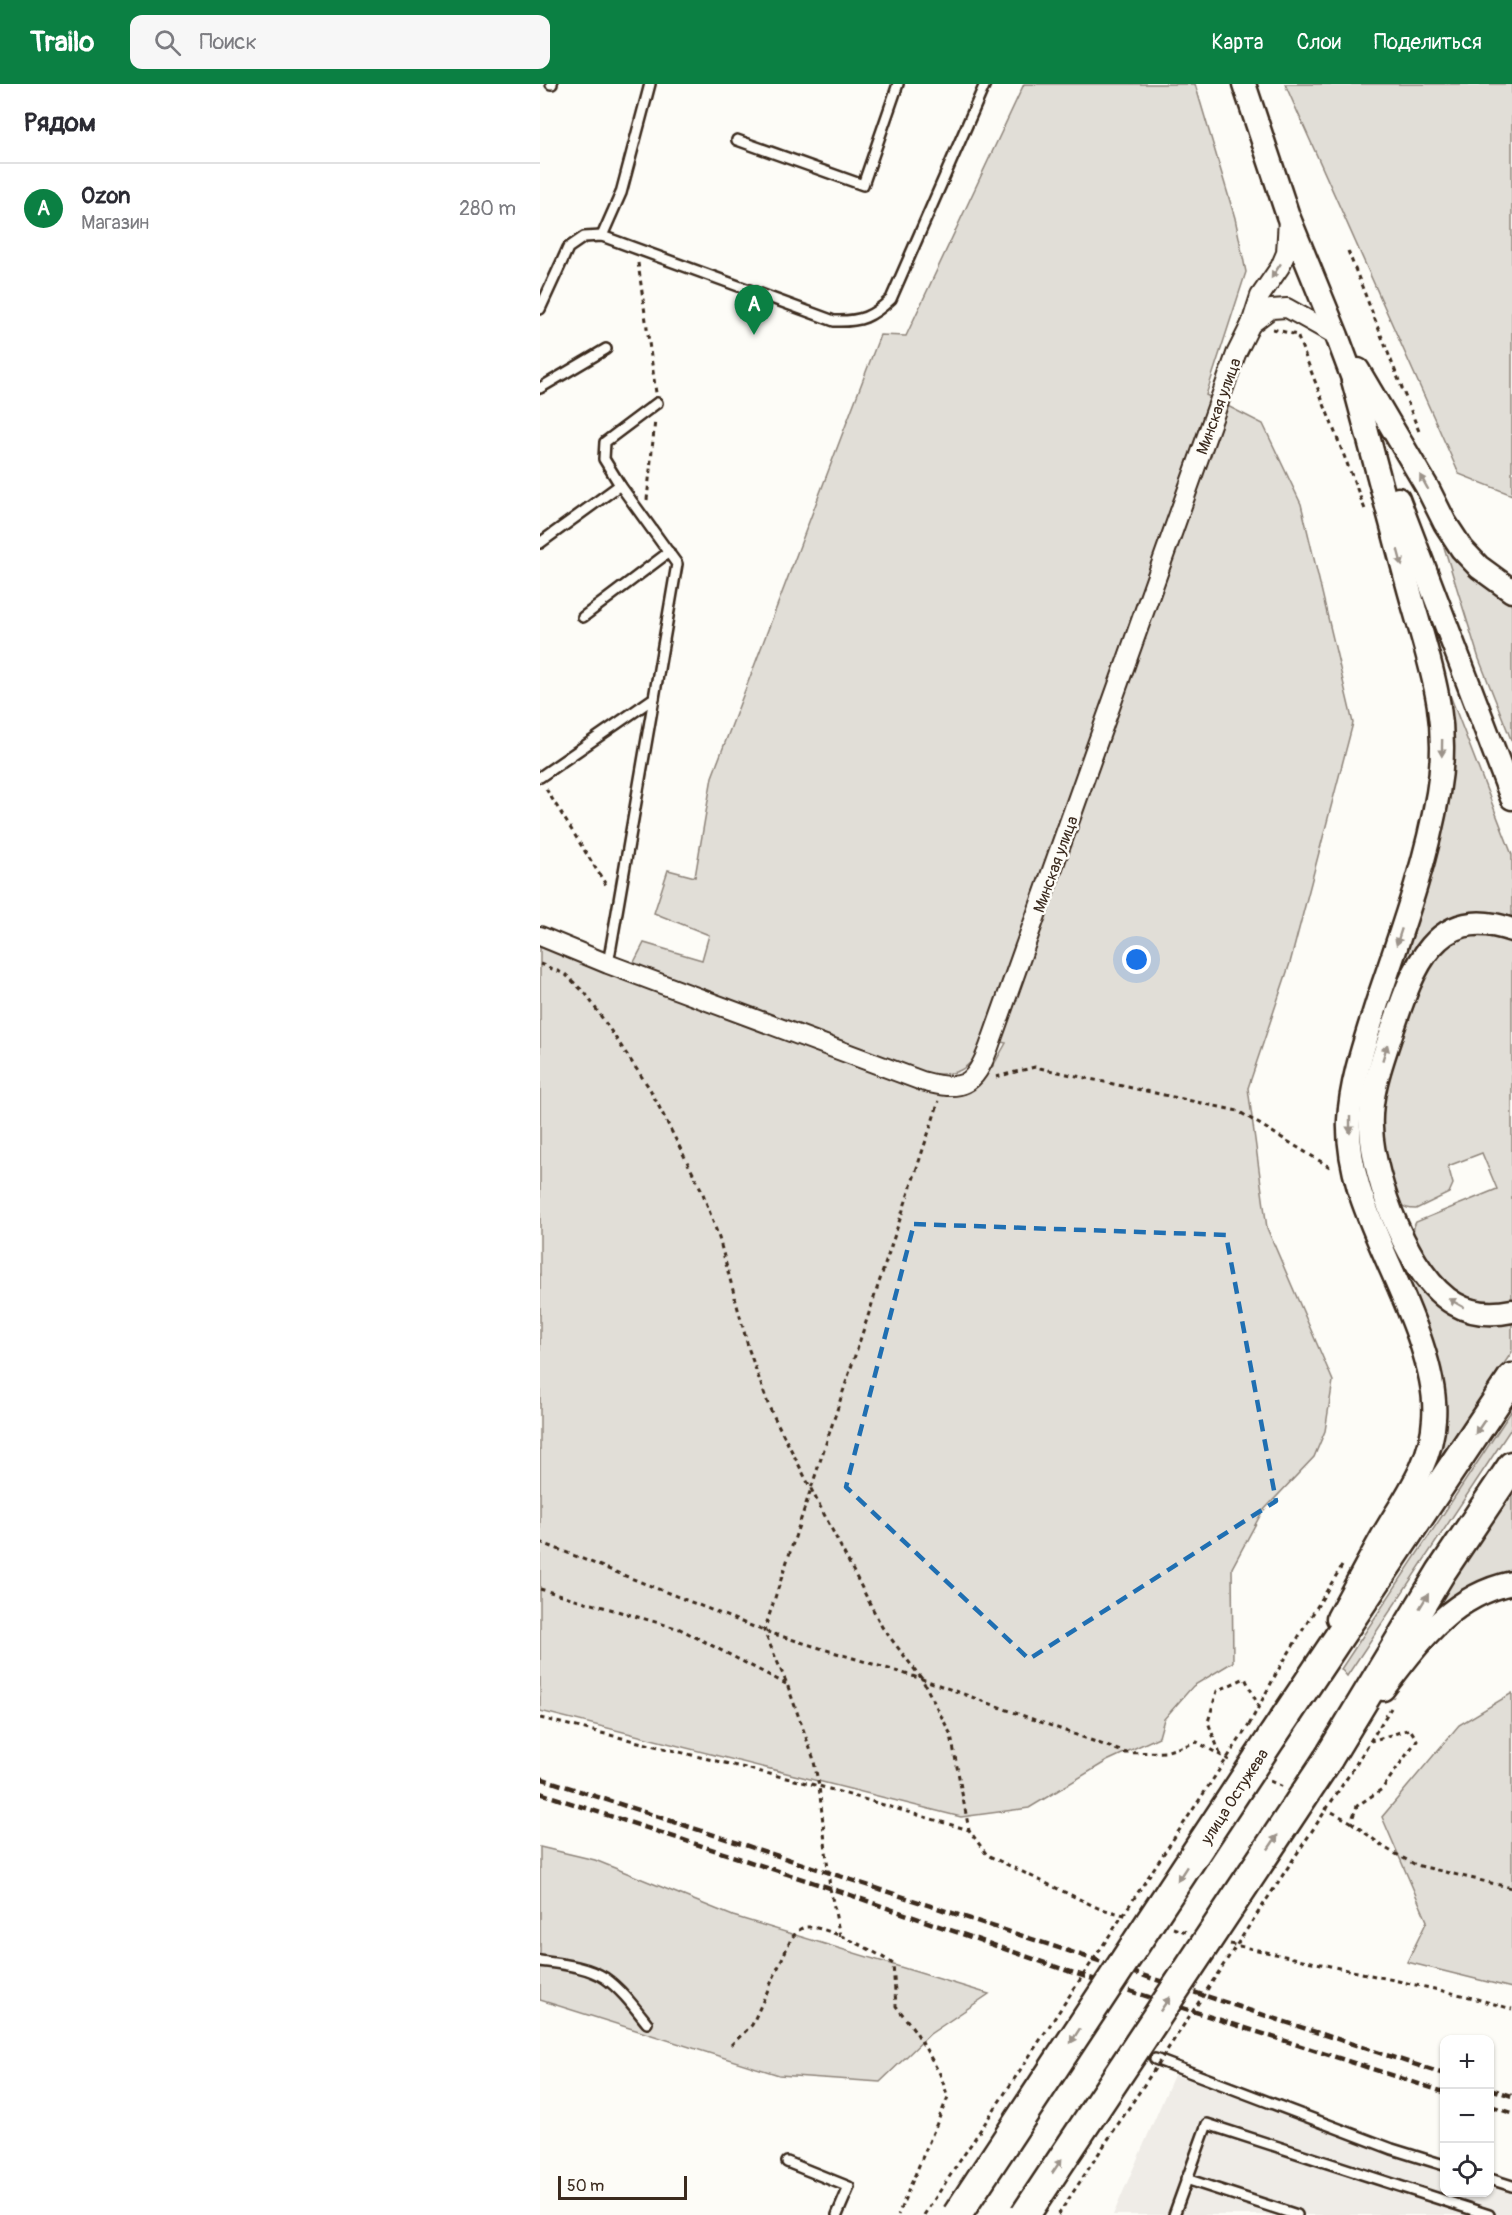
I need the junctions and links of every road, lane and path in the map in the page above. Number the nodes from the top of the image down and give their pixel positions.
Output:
1 (650, 84) edge
2 (898, 84) edge
3 (985, 84) edge
4 (1244, 84) edge
5 (737, 140) dead end
6 (1288, 216) junction
7 (602, 236) junction
8 (636, 249) junction
9 (1348, 251) dead end
10 (540, 309) edge
11 (1251, 324) junction
12 (1338, 336) junction
13 (606, 349) dead end
14 (1353, 380) junction
15 (540, 388) edge
16 (657, 403) junction
17 (1422, 437) dead end
18 (620, 485) junction
19 (645, 519) junction
20 (540, 543) edge
21 (669, 552) junction
22 (1512, 591) edge
23 (583, 617) dead end
24 (654, 698) junction
25 (540, 778) edge
26 (1512, 798) edge
27 (618, 904) junction
28 (1512, 930) edge
29 (540, 936) edge
30 (540, 964) edge
31 (608, 964) junction
32 (965, 1084) junction
33 (944, 1087) junction
34 (1334, 1170) dead end
35 (1512, 1311) edge
36 (1512, 1378) edge
37 (1512, 1466) edge
38 (811, 1488) junction
39 (540, 1542) edge
40 (1512, 1583) edge
41 (540, 1589) edge
42 (764, 1631) junction
43 (922, 1679) junction
44 (787, 1684) junction
45 (1258, 1705) dead end
46 (540, 1718) edge
47 (1410, 1729) dead end
48 (1260, 1731) junction
49 (1371, 1741) dead end
50 (1340, 1766) junction
51 (819, 1786) junction
52 (1351, 1822) dead end
53 (969, 1830) junction
54 (1512, 1888) edge
55 (1131, 1917) dead end
56 (1165, 1926) dead end
57 (1187, 1932) dead end
58 (840, 1936) junction
59 (1220, 1941) dead end
60 (540, 1961) edge
61 (1512, 2009) edge
62 (648, 2023) dead end
63 (731, 2045) dead end
64 (1155, 2059) dead end
65 (787, 2163) dead end
66 (1440, 2164) edge
67 (1186, 2180) junction
68 (1494, 2180) edge
69 (1512, 2186) edge
70 (837, 2215) edge
71 (898, 2215) edge
72 (924, 2215) edge
73 (957, 2215) edge
74 (1024, 2215) edge
75 (1058, 2215) edge
76 (1174, 2215) edge
77 (1297, 2215) edge
78 (1489, 2215) edge

1 - 7 lane
2 - 5 lane
3 - 8 lane
4 - 6 street, Минская улица
6 -> 11 street, Минская улица
6 - 12 street, Минская улица
7 - 8 lane
7 - 10 lane
8 - 16 path
9 - 17 path
11 - 12 street
11 - 32 street, Минская улица
12 - 14 street, Минская улица
22 -> 12 street
13 - 15 lane
14 - 26 street, Минская улица
14 -> 48 street
16 - 18 lane
16 - 19 path
18 - 19 lane
18 - 20 lane
19 - 21 lane
21 - 23 lane
21 - 24 lane
24 - 25 lane
24 - 27 lane
25 - 27 path
27 - 31 lane
35 -> 28 street
29 - 31 street
30 - 38 path
31 - 33 street
32 - 33 street
32 - 34 path
33 - 38 path
36 -> 48 main road, улица Остужева
50 -> 37 main road
38 - 42 path
38 - 43 path
39 - 42 path
40 - 50 street
41 - 44 path
42 - 43 path
42 - 44 path
43 - 45 path
43 - 53 path
44 - 51 path
46 - 51 path
47 - 49 path
48 - 72 path, bridge
48 -> 73 main road, улица Остужева, bridge
74 -> 50 main road, bridge
50 - 75 path, bridge
51 - 53 path
51 - 58 path
52 - 54 path
53 - 55 path
56 - 57 path
58 - 63 path
58 - 71 path
59 - 61 path
60 - 62 lane
64 - 66 lane
65 - 70 lane
67 - 76 lane
67 - 77 lane
67 - 78 lane
68 - 69 lane

